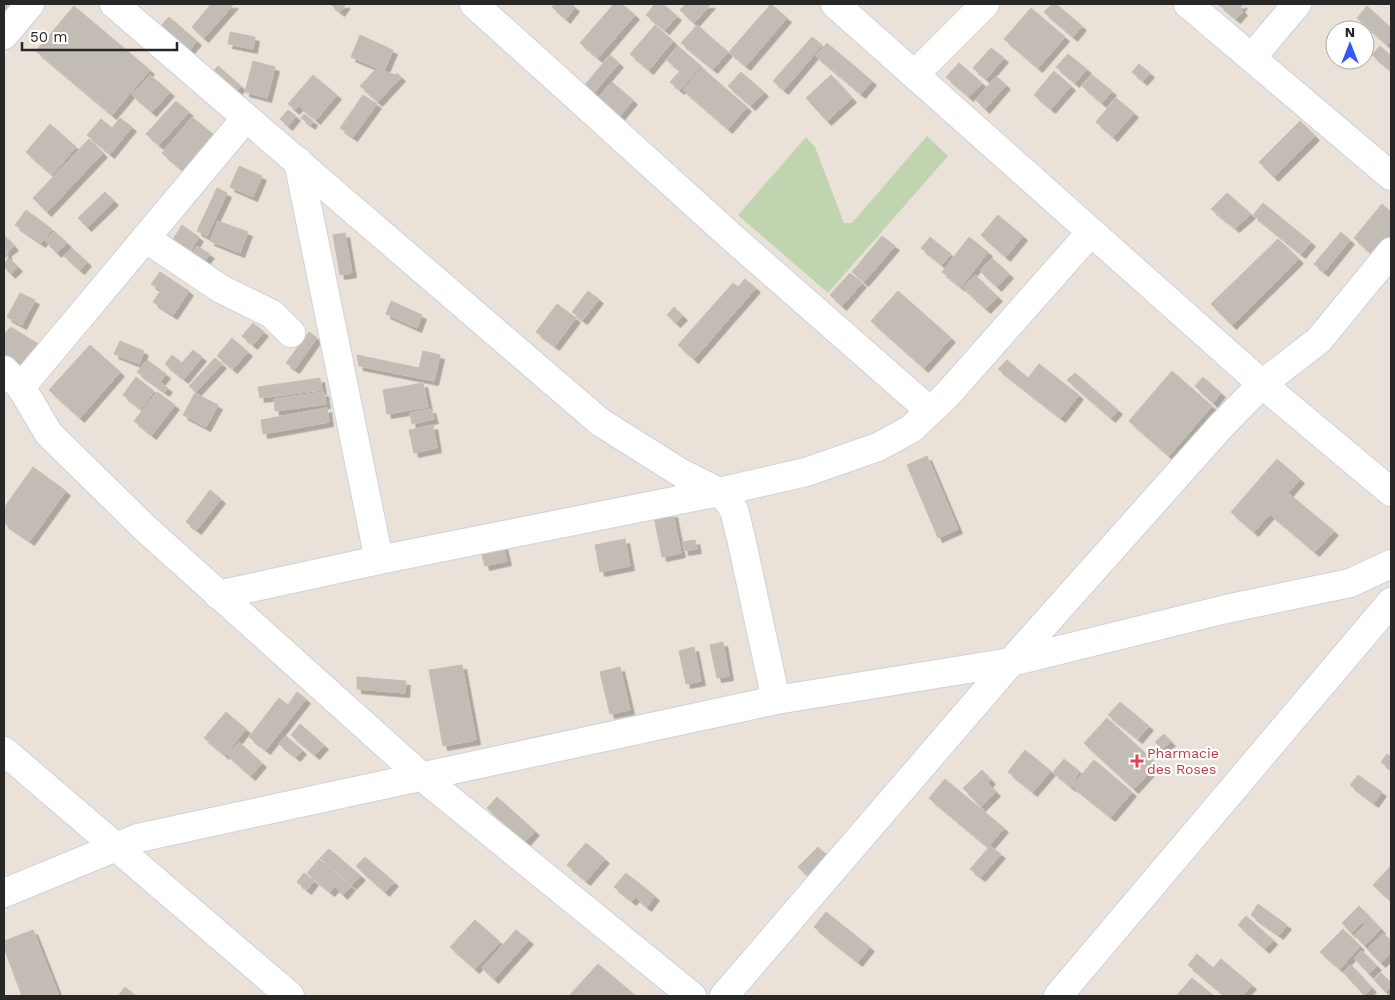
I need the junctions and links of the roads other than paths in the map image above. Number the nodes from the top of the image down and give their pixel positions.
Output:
1 (30, 4) edge
2 (114, 4) edge
3 (474, 4) edge
4 (835, 4) edge
5 (985, 4) edge
6 (1188, 4) edge
7 (1298, 4) edge
8 (4, 35) edge
9 (1252, 57) junction
10 (915, 74) junction
11 (246, 118) junction
12 (298, 161) junction
13 (1391, 176) edge
14 (1091, 232) junction
15 (145, 238) junction
16 (1391, 252) edge
17 (292, 333) dead end
18 (12, 379) edge
19 (1262, 384) junction
20 (930, 411) junction
21 (719, 492) junction
22 (1391, 492) edge
23 (379, 560) junction
24 (1391, 564) edge
25 (218, 595) junction
26 (1391, 602) edge
27 (1011, 662) junction
28 (776, 700) junction
29 (4, 751) edge
30 (421, 776) junction
31 (117, 846) junction
32 (4, 893) edge
33 (290, 996) edge
34 (692, 996) edge
35 (724, 996) edge
36 (1058, 996) edge

1 - 8 street
2 - 11 street
3 - 20 street
4 - 10 street
5 - 10 street
6 - 9 street
7 - 9 street
9 - 13 street
10 - 14 street
11 - 12 street
11 - 15 street
12 - 21 street
12 - 23 street
14 - 19 street
14 - 20 street
15 - 17 street
15 - 18 street
16 - 19 street
18 - 25 street
19 - 22 street
19 - 27 street
20 - 21 street
21 - 23 street
21 - 28 street
23 - 25 street
24 - 27 street
25 - 30 street
26 - 36 street
27 - 28 street
27 - 35 street
28 - 30 street
29 - 31 street
30 - 31 street
30 - 34 street
31 - 32 street
31 - 33 street

